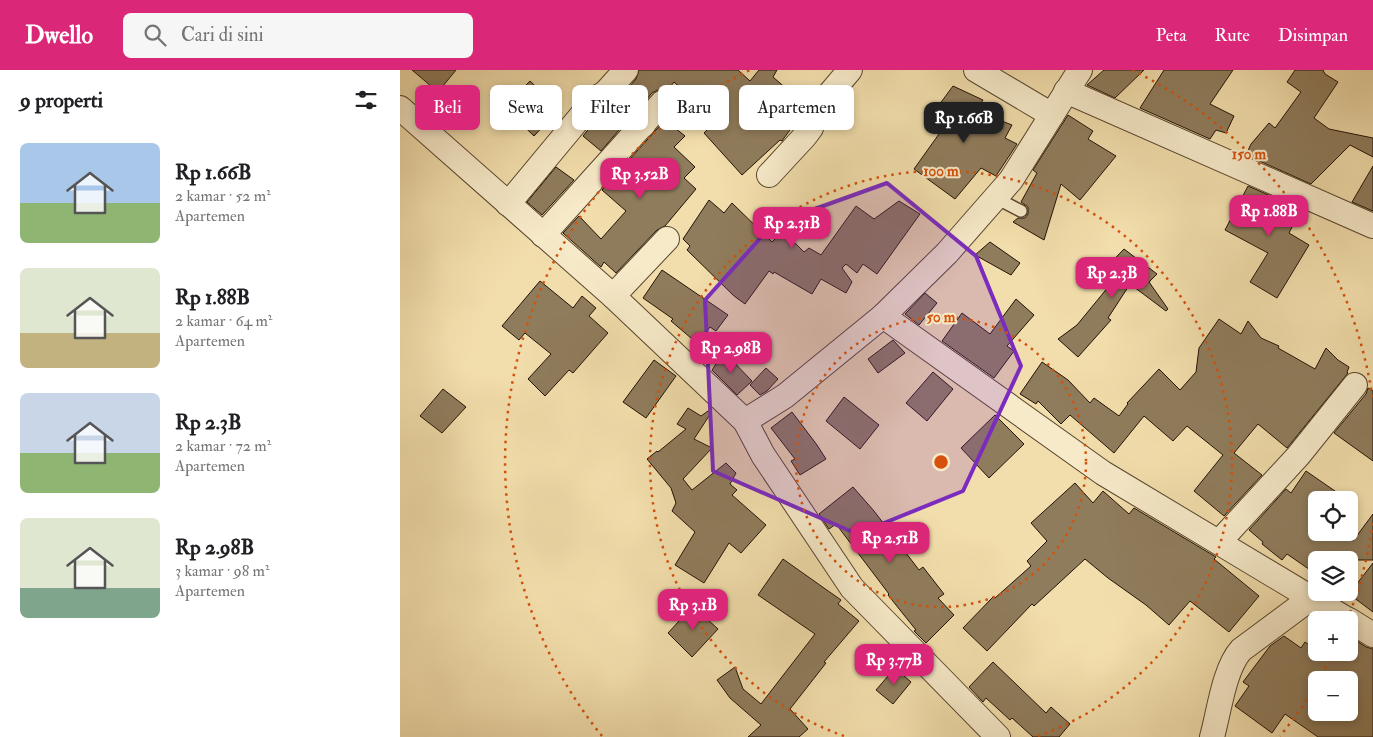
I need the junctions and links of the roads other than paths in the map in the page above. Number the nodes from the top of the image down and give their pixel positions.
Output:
1 (626, 70) edge
2 (850, 70) edge
3 (976, 70) edge
4 (1080, 70) edge
5 (612, 85) edge
6 (1066, 91) junction
7 (658, 107) edge
8 (400, 108) edge
9 (1052, 114) junction
10 (648, 118) edge
11 (572, 127) edge
12 (638, 130) edge
13 (769, 175) dead end
14 (996, 198) junction
15 (508, 204) junction
16 (1021, 211) dead end
17 (1373, 226) edge
18 (543, 235) junction
19 (667, 240) dead end
20 (613, 296) junction
21 (883, 316) junction
22 (1355, 385) dead end
23 (745, 422) junction
24 (1219, 542) junction
25 (1308, 596) edge
26 (1308, 600) edge
27 (1316, 601) edge
28 (1333, 611) edge
29 (1358, 626) edge
30 (1373, 635) edge
31 (998, 737) edge
32 (1212, 737) edge

1 - 5 street
2 - 13 street
3 - 9 street
4 - 6 street
6 - 9 street
6 - 17 street
7 - 10 street
8 - 15 street
9 - 14 street
11 - 15 street
12 - 18 street
14 - 16 lane
14 - 21 street
15 - 18 street
18 - 20 street
19 - 20 street
20 - 23 street
21 - 23 street
21 - 24 street
22 - 24 street
23 - 31 street
24 - 25 street
26 - 32 street
27 - 28 street
29 - 30 street

